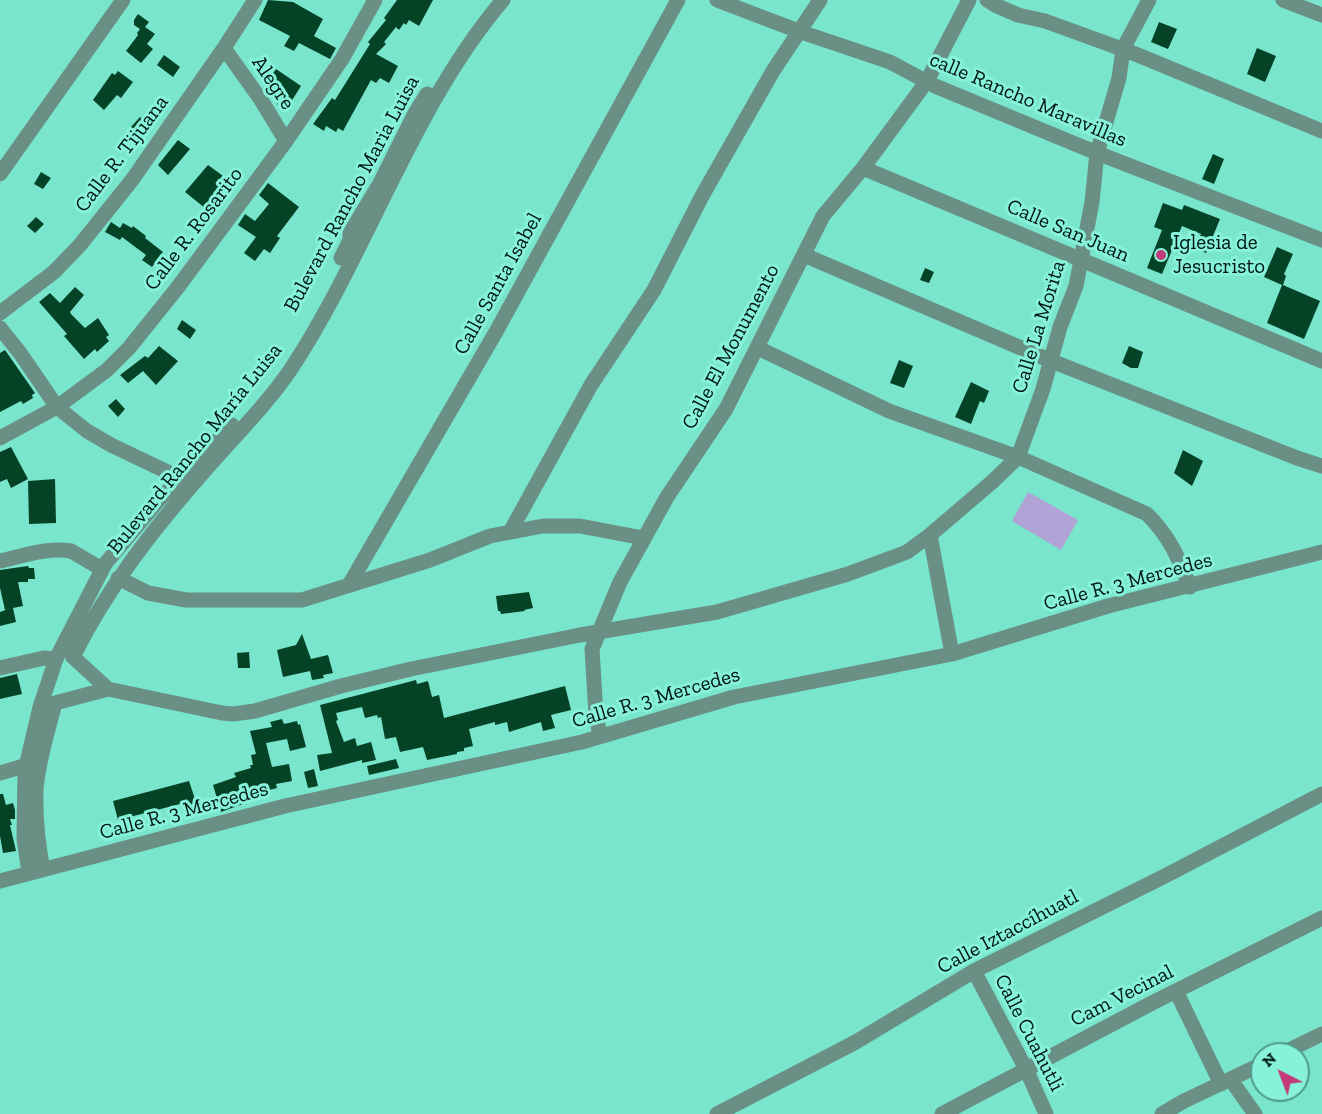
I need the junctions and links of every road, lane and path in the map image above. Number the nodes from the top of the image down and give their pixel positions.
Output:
1 (123, 0) edge
2 (255, 0) edge
3 (375, 0) edge
4 (491, 0) edge
5 (503, 0) edge
6 (678, 0) edge
7 (717, 0) edge
8 (820, 0) edge
9 (969, 0) edge
10 (987, 0) edge
11 (1149, 0) edge
12 (1283, 0) edge
13 (1322, 15) edge
14 (801, 32) junction
15 (224, 48) junction
16 (1123, 49) junction
17 (927, 81) junction
18 (1322, 131) edge
19 (286, 141) junction
20 (1097, 153) junction
21 (863, 168) junction
22 (0, 174) edge
23 (1322, 240) edge
24 (804, 255) junction
25 (1082, 260) junction
26 (0, 313) edge
27 (0, 328) edge
28 (758, 348) junction
29 (1049, 360) junction
30 (1322, 362) edge
31 (57, 407) junction
32 (0, 438) edge
33 (1018, 458) junction
34 (1322, 466) edge
35 (180, 478) junction
36 (510, 532) junction
37 (930, 535) junction
38 (643, 538) junction
39 (1322, 552) edge
40 (0, 561) edge
41 (102, 569) junction
42 (118, 578) junction
43 (349, 585) junction
44 (1190, 586) junction
45 (597, 633) junction
46 (952, 654) junction
47 (56, 659) junction
48 (0, 668) edge
49 (108, 689) junction
50 (600, 736) junction
51 (27, 765) junction
52 (0, 773) edge
53 (1322, 794) edge
54 (36, 872) junction
55 (0, 881) edge
56 (1322, 918) edge
57 (975, 971) junction
58 (1176, 991) junction
59 (1322, 1034) edge
60 (1306, 1042) edge
61 (1026, 1070) junction
62 (1250, 1070) edge
63 (1226, 1082) junction
64 (717, 1114) edge
65 (942, 1114) edge
66 (1046, 1114) edge
67 (1162, 1114) edge
68 (1256, 1114) edge

1 - 22 street
2 - 15 street, Calle R. Tijuana
3 - 19 street, Calle R. Rosarito
4 - 35 street, Bulevard Rancho Maria Luisa
5 - 42 street, Bulevard Rancho María Luisa
6 - 43 street, Calle Santa Isabel
7 - 14 street, calle Rancho Maravillas
8 - 14 street
9 - 17 street, Calle El Monumento
10 - 16 street
11 - 16 street, Calle La Morita
12 - 13 street
14 - 17 street, calle Rancho Maravillas
14 - 36 street
15 - 19 street, Alegre
15 - 26 street, Calle R. Tijuana
16 - 18 street
16 - 20 street, Calle La Morita
17 - 20 street, calle Rancho Maravillas
17 - 21 street, Calle El Monumento
19 - 31 street, Calle R. Rosarito
20 - 23 street, calle Rancho Maravillas
20 - 25 street, Calle La Morita
21 - 24 street, Calle El Monumento
21 - 25 street, Calle San Juan
24 - 28 street, Calle El Monumento
24 - 29 street
25 - 29 street, Calle La Morita
25 - 30 street, Calle San Juan
27 - 31 street
28 - 33 street
28 - 38 street, Calle El Monumento
29 - 33 street, Calle La Morita
29 - 34 street
31 - 32 street, Calle R. Rosarito
31 - 35 street
33 - 37 street
33 - 44 street
35 - 41 street, Bulevard Rancho Maria Luisa
36 - 38 street
36 - 43 street
37 - 45 street
37 - 46 street
38 - 45 street, Calle El Monumento
39 - 44 street, Calle R. 3 Mercedes
40 - 41 street
41 - 47 street, Bulevard Rancho Maria Luisa
42 - 43 street
42 - 49 street, Bulevard Rancho María Luisa
44 - 46 street, Calle R. 3 Mercedes
45 - 49 street
45 - 50 street, Calle El Monumento
46 - 50 street, Calle R. 3 Mercedes
47 - 48 street
47 - 51 street, Bulevard Rancho Maria Luisa
49 - 54 street
50 - 54 street, Calle R. 3 Mercedes
51 - 52 street
51 - 54 street, Bulevard Rancho Maria Luisa
53 - 57 street, Calle Iztaccíhuatl
54 - 55 street, Calle R. 3 Mercedes
56 - 58 street, Cam Vecinal
57 - 61 street, Calle Cuahutli
57 - 64 street, Calle Iztaccíhuatl
58 - 61 street, Cam Vecinal
58 - 63 street
59 - 60 street
61 - 65 street, Cam Vecinal
61 - 66 street, Calle Cuahutli
62 - 63 street
63 - 67 street
63 - 68 street

